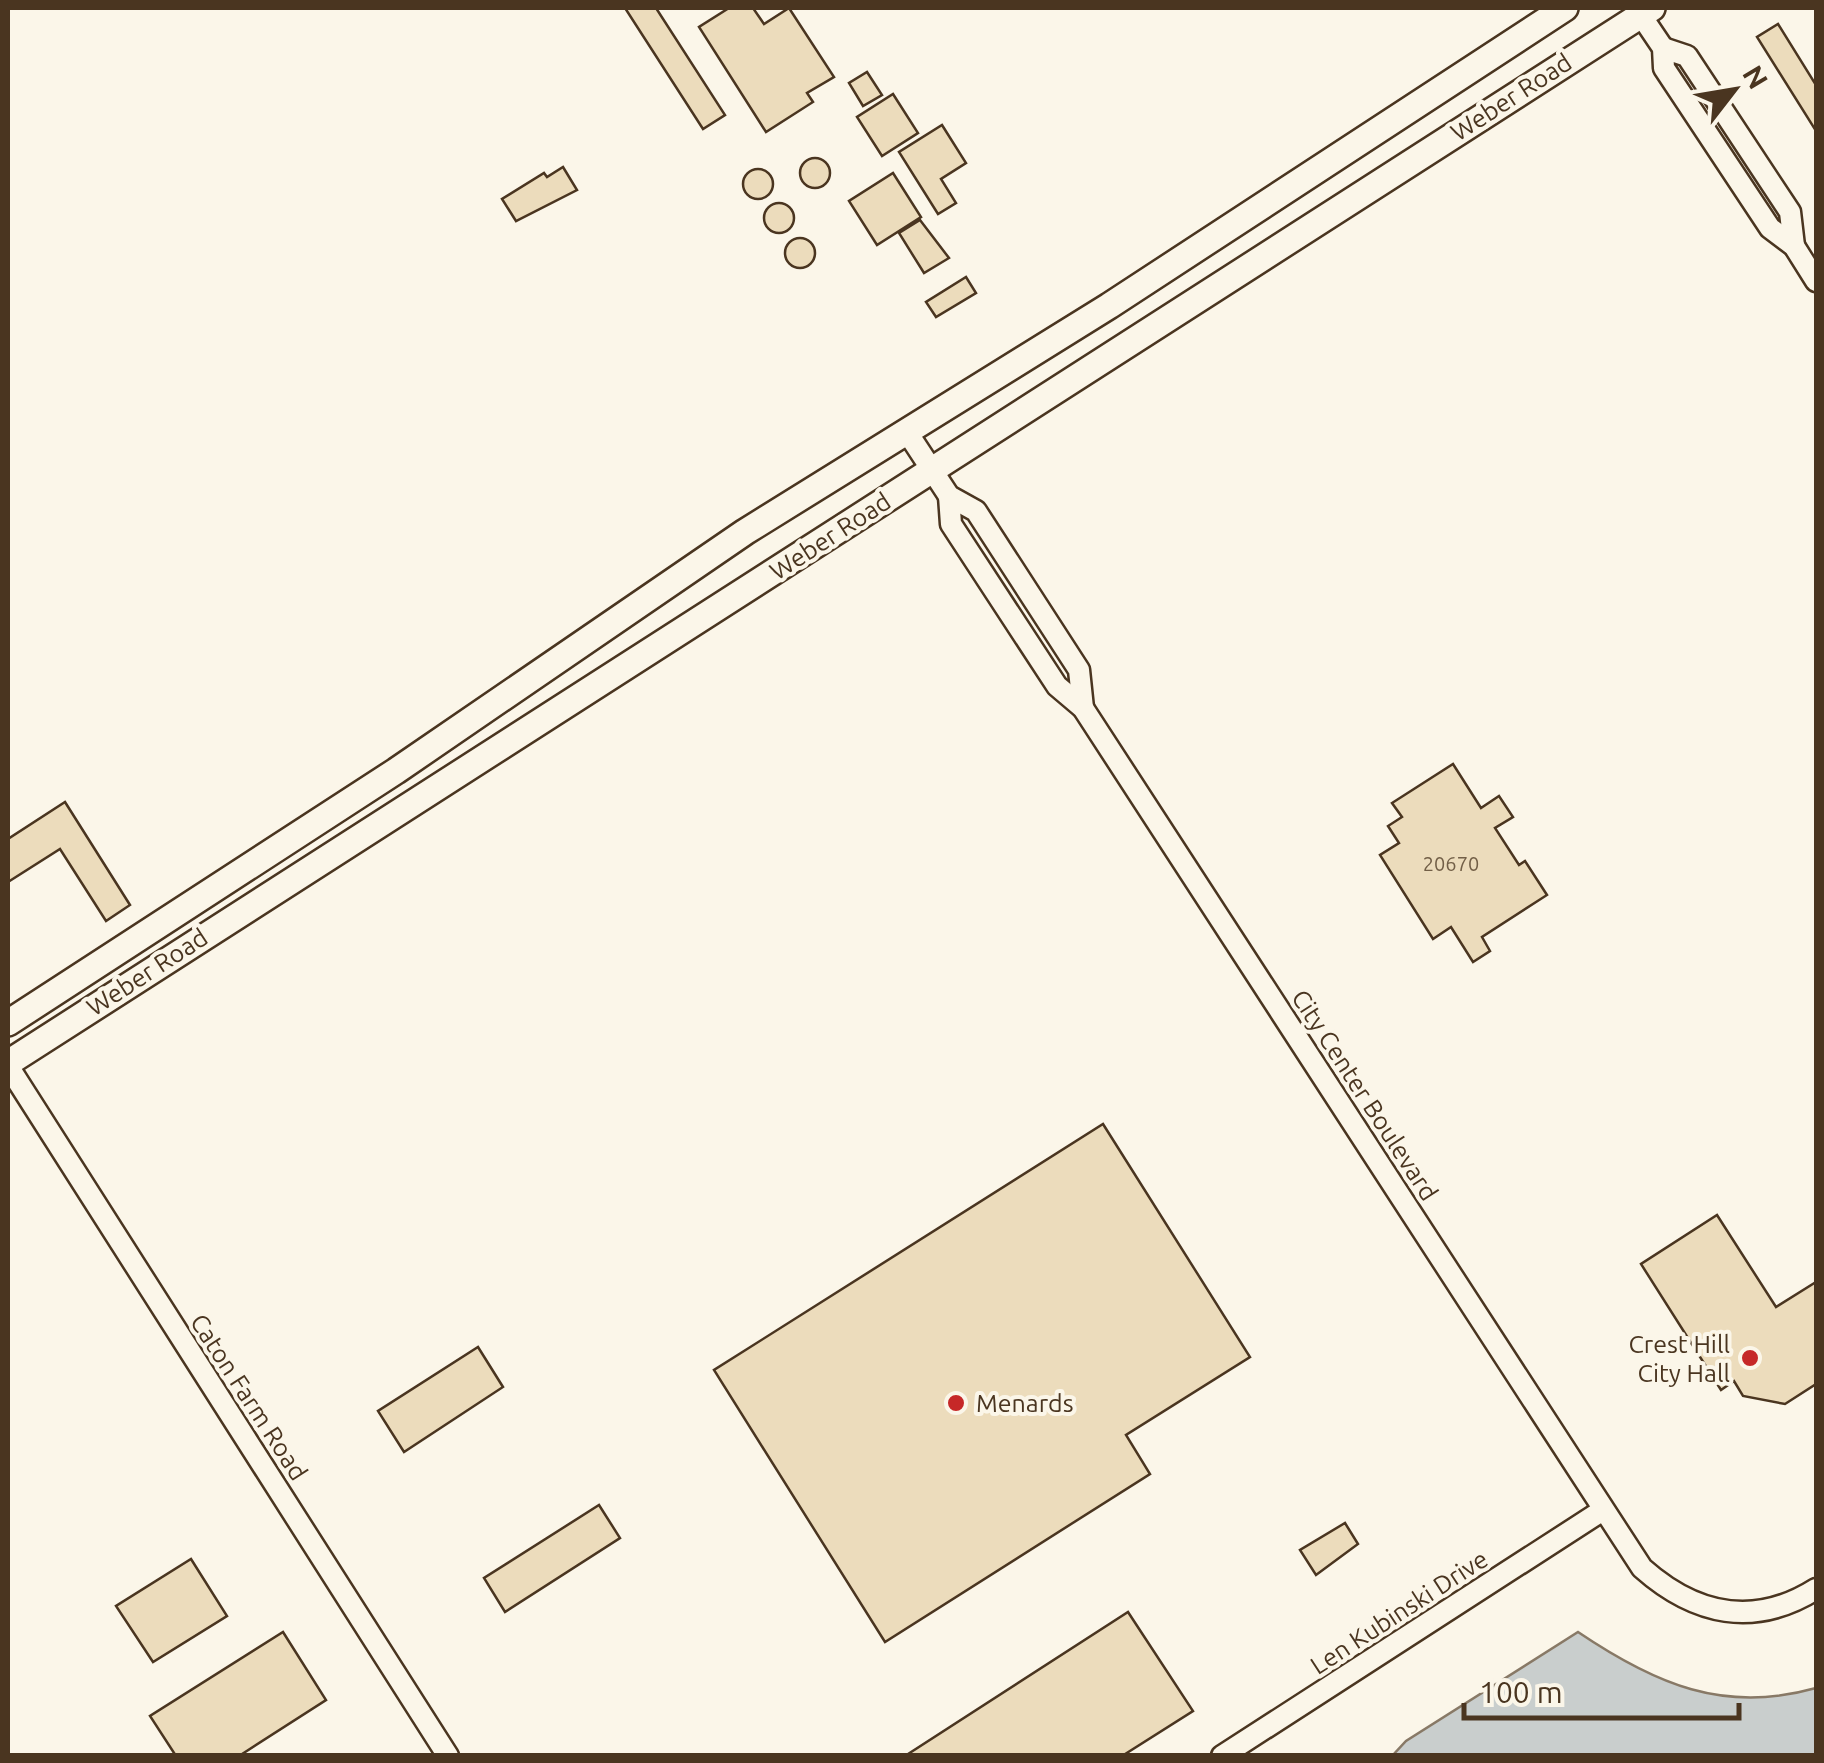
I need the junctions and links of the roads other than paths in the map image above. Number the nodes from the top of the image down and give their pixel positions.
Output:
1 (1564, 8) edge
2 (1643, 10) edge
3 (1816, 281) edge
4 (907, 432) junction
5 (932, 470) junction
6 (8, 1023) edge
7 (8, 1065) edge
8 (1603, 1510) junction
9 (1816, 1589) edge
10 (448, 1756) edge
11 (1222, 1756) edge

1 - 4 main road, Weber Road
2 - 3 street
2 - 5 main road, Weber Road
4 - 5 street, City Center Boulevard
4 - 6 main road, Weber Road
5 - 7 main road, Weber Road
5 - 8 street, City Center Boulevard
7 - 10 street, Caton Farm Road
8 - 9 street, City Center Boulevard
8 - 11 street, Len Kubinski Drive

